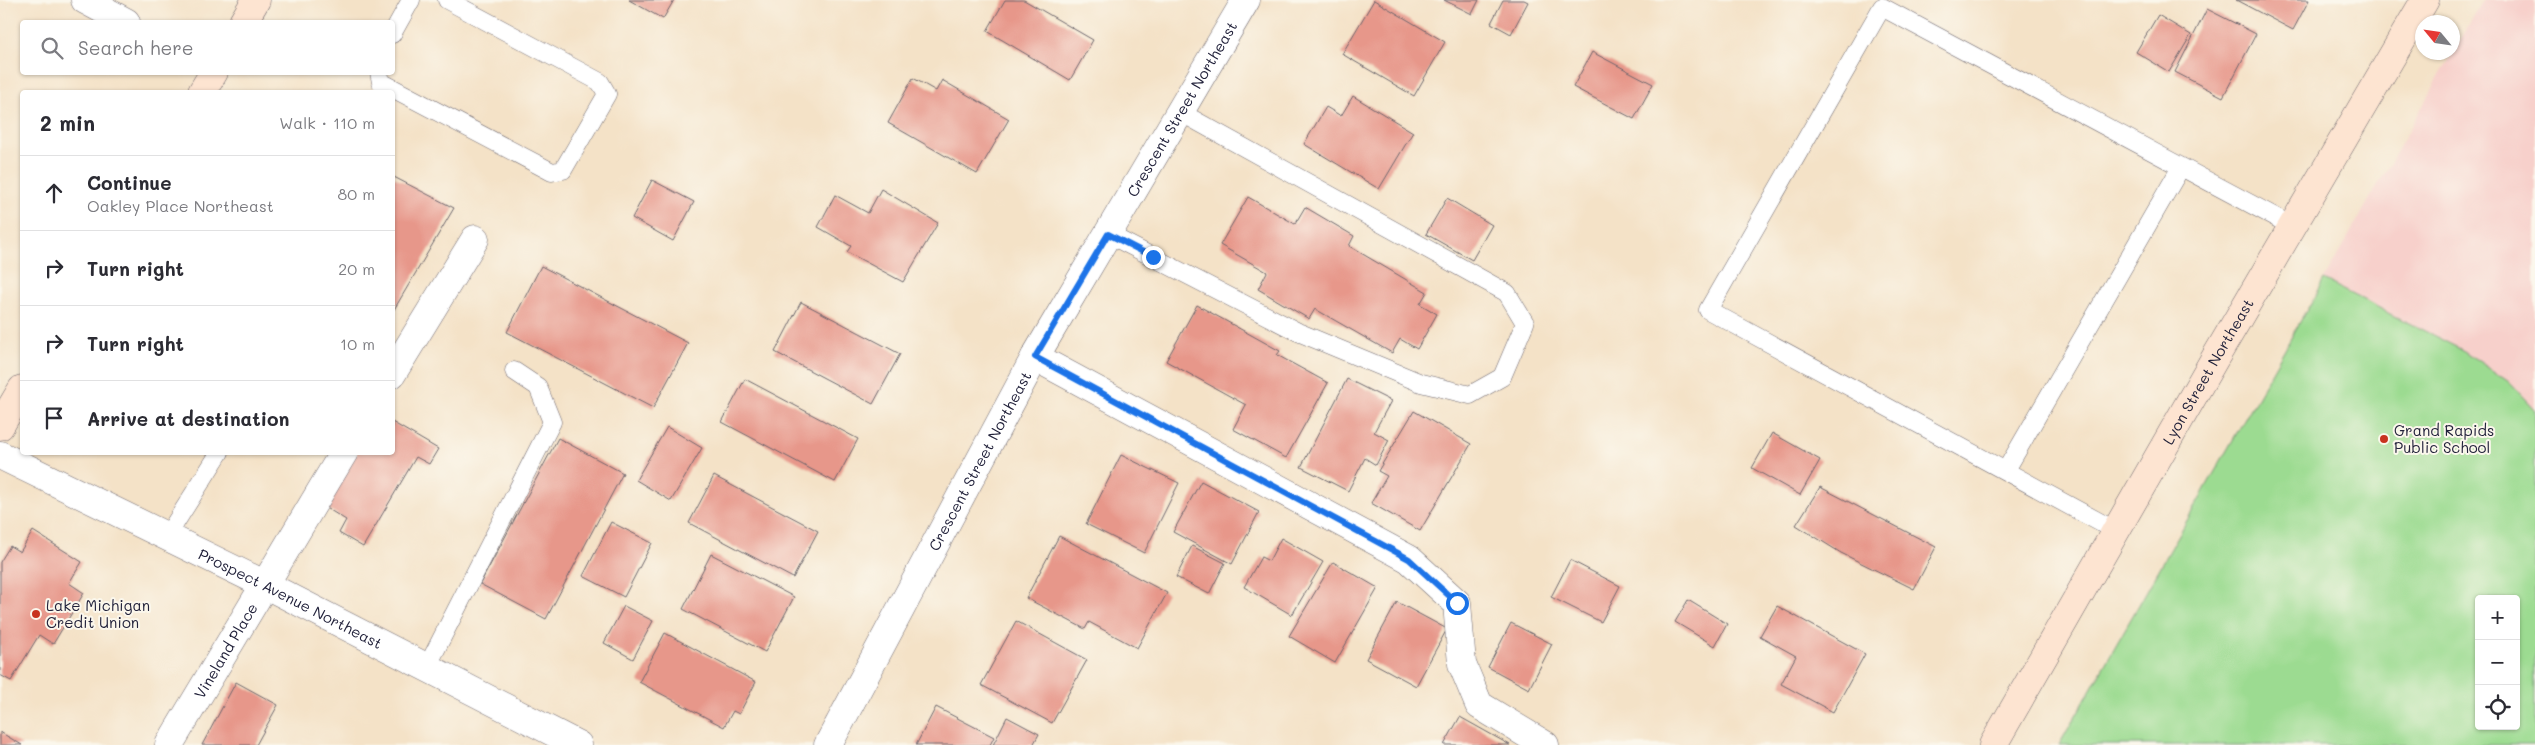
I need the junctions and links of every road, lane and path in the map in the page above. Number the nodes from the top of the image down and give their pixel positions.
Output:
1 (85, 0) edge
2 (256, 0) edge
3 (411, 0) edge
4 (447, 0) edge
5 (1246, 0) edge
6 (2425, 0) edge
7 (120, 13) edge
8 (244, 20) edge
9 (395, 29) edge
10 (212, 75) edge
11 (380, 75) edge
12 (203, 90) edge
13 (1180, 112) junction
14 (2181, 167) junction
15 (2292, 226) junction
16 (1108, 234) junction
17 (475, 239) dead end
18 (1035, 357) junction
19 (395, 369) edge
20 (514, 371) dead end
21 (20, 392) edge
22 (0, 426) edge
23 (0, 455) edge
24 (218, 455) edge
25 (342, 455) edge
26 (2006, 470) junction
27 (2116, 531) junction
28 (167, 536) junction
29 (264, 584) junction
30 (426, 667) junction
31 (169, 745) edge
32 (578, 745) edge
33 (828, 745) edge
34 (1545, 745) edge
35 (1993, 745) edge

1 - 7 street
2 - 8 street
3 - 9 lane
4 - 11 lane
5 - 13 street, Crescent Street Northeast
6 - 15 street, Lyon Street Northeast
10 - 12 street
13 - 16 street, Crescent Street Northeast
13 - 16 lane
14 - 15 lane
14 - 26 lane
14 - 26 lane
15 - 27 street, Lyon Street Northeast
16 - 18 street, Crescent Street Northeast
17 - 19 street
18 - 33 street, Crescent Street Northeast
18 - 34 street
20 - 30 lane
21 - 22 street
23 - 28 street, Prospect Avenue Northeast
24 - 28 lane
25 - 29 street, Vineland Place
26 - 27 lane
27 - 35 street, Lyon Street Northeast
28 - 29 street, Prospect Avenue Northeast
29 - 30 street, Prospect Avenue Northeast
29 - 31 street, Vineland Place
30 - 32 street, Prospect Avenue Northeast

